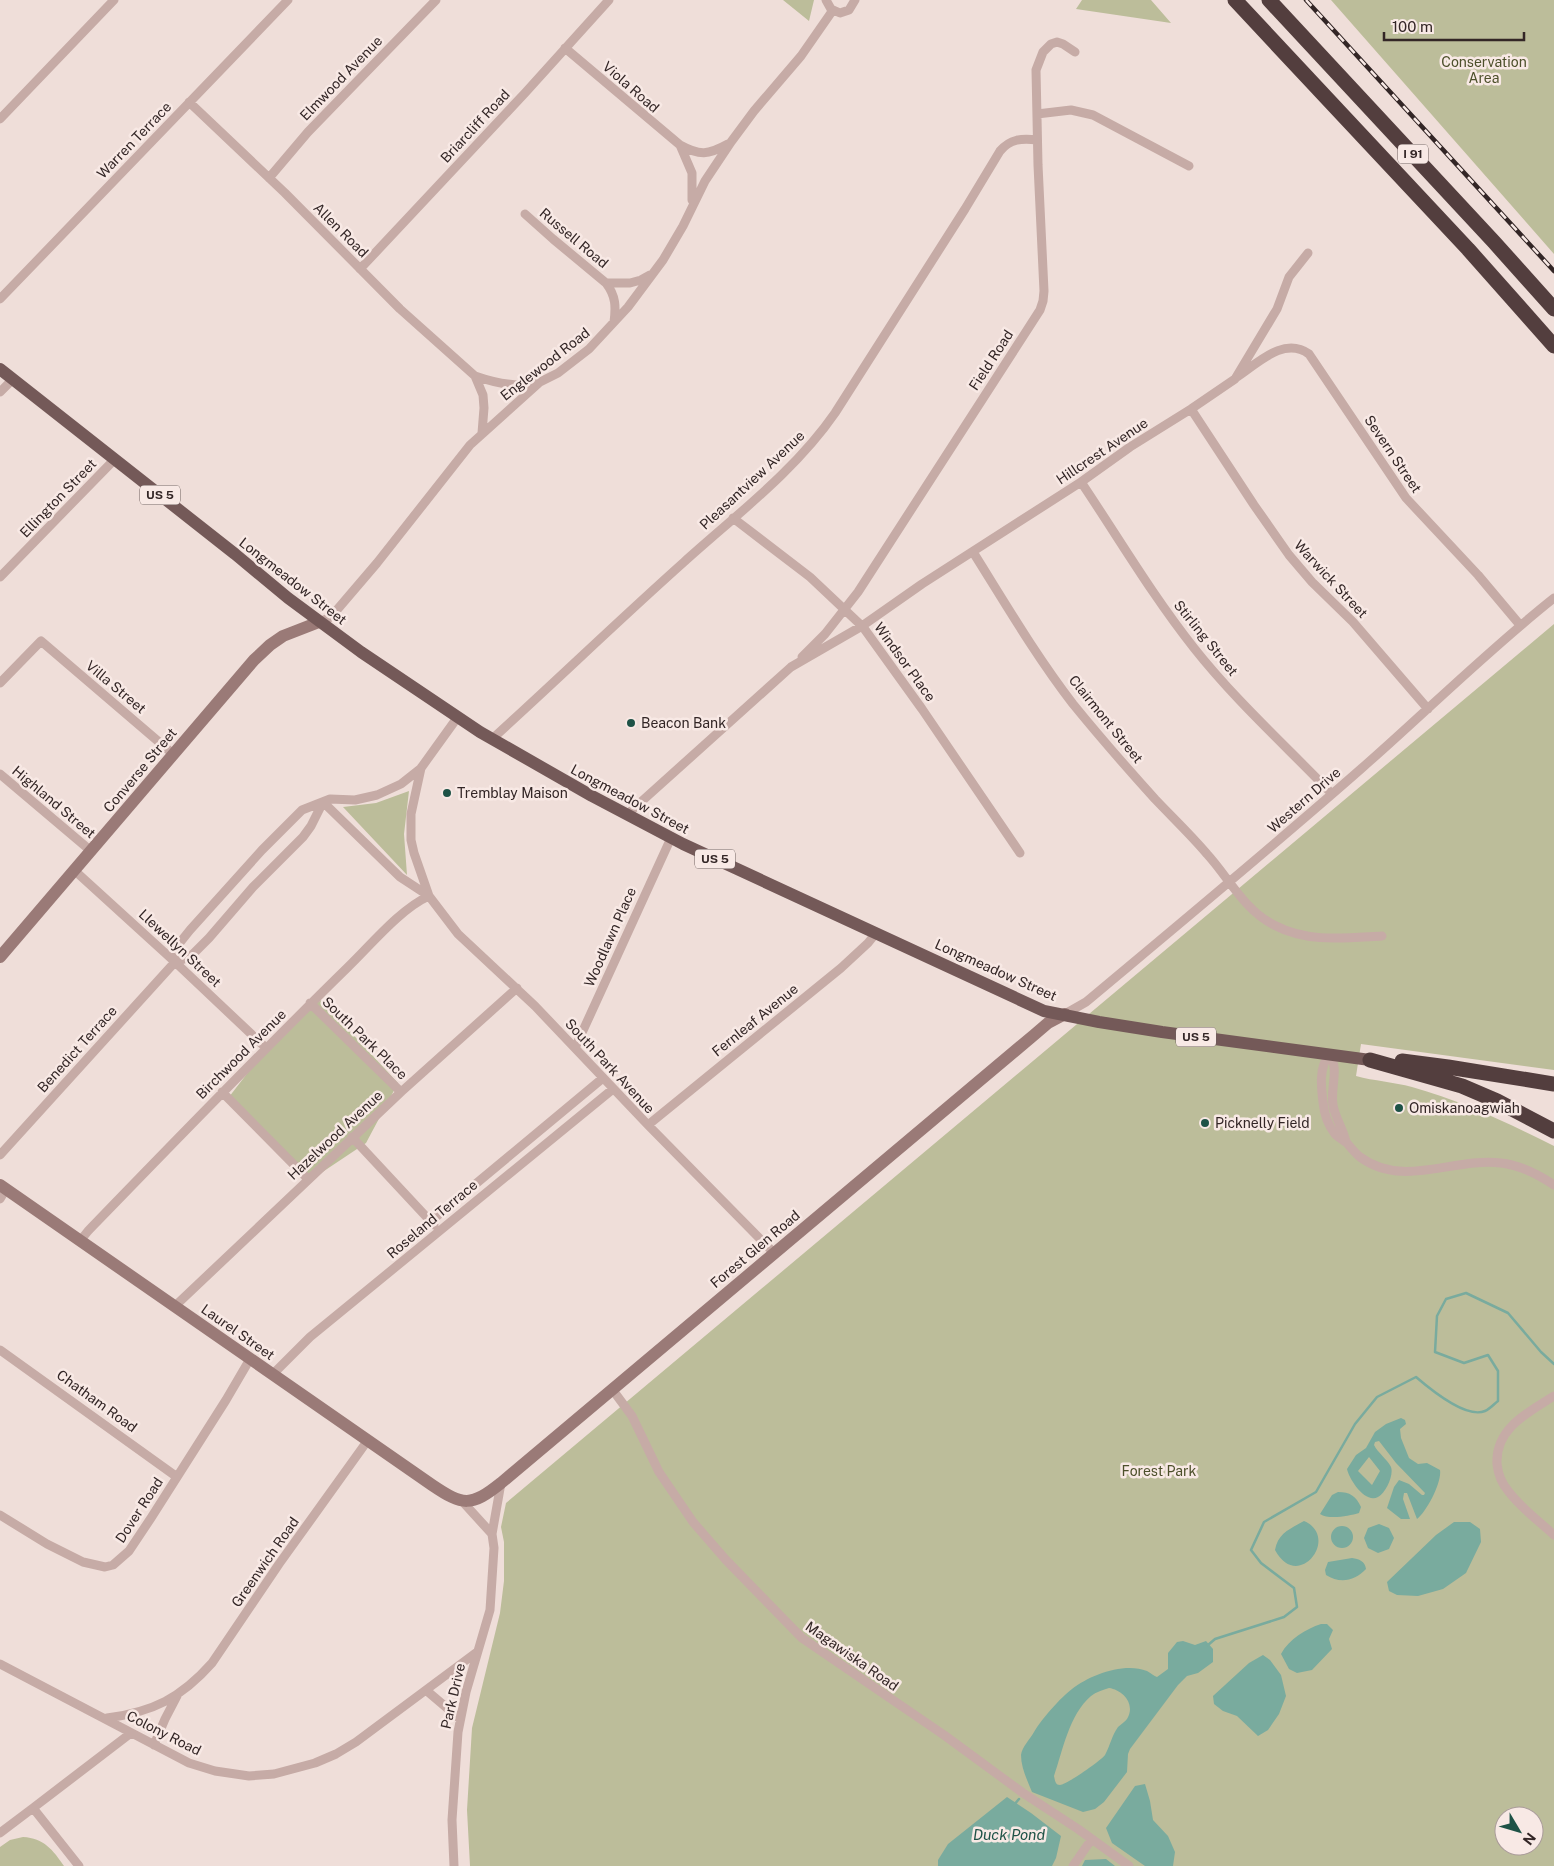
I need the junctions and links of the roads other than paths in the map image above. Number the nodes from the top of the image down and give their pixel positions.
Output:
1 (114, 0) edge
2 (288, 0) edge
3 (436, 0) edge
4 (609, 0) edge
5 (826, 0) edge
6 (855, 0) edge
7 (1235, 0) edge
8 (1269, 0) edge
9 (833, 10) junction
10 (565, 48) junction
11 (1075, 52) dead end
12 (189, 102) junction
13 (1036, 114) junction
14 (0, 119) edge
15 (1037, 140) junction
16 (731, 142) junction
17 (680, 145) junction
18 (1189, 166) dead end
19 (269, 178) junction
20 (691, 209) junction
21 (525, 214) dead end
22 (1308, 253) dead end
23 (360, 269) junction
24 (653, 273) junction
25 (606, 283) junction
26 (0, 299) edge
27 (1554, 309) edge
28 (613, 324) junction
29 (1554, 346) edge
30 (0, 370) edge
31 (475, 376) junction
32 (1235, 379) junction
33 (12, 380) junction
34 (540, 382) junction
35 (0, 392) edge
36 (1191, 409) junction
37 (482, 433) junction
38 (114, 460) junction
39 (1081, 482) junction
40 (733, 518) junction
41 (973, 552) junction
42 (0, 578) edge
43 (1554, 598) edge
44 (845, 609) junction
45 (319, 622) junction
46 (862, 626) junction
47 (1520, 626) junction
48 (791, 667) junction
49 (0, 683) edge
50 (1428, 709) junction
51 (457, 718) junction
52 (492, 739) junction
53 (173, 754) junction
54 (421, 768) junction
55 (0, 774) edge
56 (1332, 794) junction
57 (323, 802) junction
58 (628, 816) junction
59 (671, 838) junction
60 (91, 851) junction
61 (1020, 853) dead end
62 (74, 870) junction
63 (1230, 882) junction
64 (429, 896) junction
65 (876, 933) junction
66 (1382, 936) dead end
67 (3, 949) edge
68 (175, 962) junction
69 (517, 988) junction
70 (310, 1003) junction
71 (1065, 1014) junction
72 (265, 1047) junction
73 (575, 1048) junction
74 (1329, 1054) junction
75 (1370, 1060) junction
76 (603, 1078) junction
77 (1554, 1084) edge
78 (613, 1089) junction
79 (222, 1092) junction
80 (401, 1092) junction
81 (648, 1125) junction
82 (1554, 1131) edge
83 (352, 1138) junction
84 (0, 1154) edge
85 (308, 1179) junction
86 (1554, 1185) edge
87 (2, 1191) edge
88 (431, 1221) junction
89 (439, 1230) junction
90 (80, 1241) junction
91 (774, 1253) junction
92 (174, 1306) junction
93 (0, 1350) edge
94 (250, 1359) junction
95 (273, 1374) junction
96 (612, 1389) junction
97 (1554, 1396) edge
98 (368, 1440) junction
99 (177, 1477) junction
100 (501, 1483) junction
101 (462, 1501) junction
102 (0, 1515) edge
103 (492, 1534) junction
104 (1554, 1535) edge
105 (477, 1652) junction
106 (0, 1664) edge
107 (426, 1691) junction
108 (179, 1693) junction
109 (107, 1718) junction
110 (460, 1719) junction
111 (131, 1733) junction
112 (154, 1745) junction
113 (33, 1808) junction
114 (0, 1833) edge
115 (1091, 1840) junction
116 (79, 1866) edge
117 (454, 1866) edge
118 (1073, 1866) edge
119 (1129, 1866) edge

1 - 14 street
2 - 12 street, Warren Terrace
3 - 19 street, Elmwood Avenue
4 - 10 street, Briarcliff Road
5 - 9 street
6 - 9 street
7 - 29 highway, I 91
8 - 27 highway, I 91
9 - 16 street, Englewood Road
10 - 17 street, Viola Road
10 - 23 street, Briarcliff Road
11 - 13 street, Field Road
12 - 19 street, Allen Road
12 - 26 street, Warren Terrace
13 - 15 street, Field Road
13 - 18 street
15 - 40 street, Pleasantview Avenue
15 - 44 street, Field Road
16 - 17 street, Viola Road
16 - 20 street, Englewood Road
17 - 20 street, Viola Road
19 - 23 street, Allen Road
20 - 24 street, Englewood Road
21 - 25 street, Russell Road
22 - 32 street, Hillcrest Avenue
23 - 31 street, Allen Road
24 - 25 street, Russell Road
24 - 28 street, Englewood Road
25 - 28 street, Russell Road
28 - 34 street, Englewood Road
30 - 33 main road, Longmeadow Street / US 5
31 - 34 street, Allen Road
31 - 37 street, Allen Road
32 - 36 street, Hillcrest Avenue
32 - 47 street, Severn Street
33 - 35 street
33 - 38 main road, Longmeadow Street / US 5
34 - 37 street, Englewood Road
36 - 39 street, Hillcrest Avenue
36 - 50 street, Warwick Street
37 - 45 street, Englewood Road
38 - 42 street, Ellington Street
38 - 45 main road, Longmeadow Street / US 5
39 - 41 street, Hillcrest Avenue
39 - 56 street, Stirling Street
40 - 44 street, Windsor Place
40 - 52 street, Pleasantview Avenue
41 - 46 street, Hillcrest Avenue
41 - 63 street, Clairmont Street
43 - 47 street, Western Drive
44 - 46 street, Windsor Place
44 - 48 street, Field Road
45 - 51 main road, Longmeadow Street / US 5
45 - 53 street, Converse Street
46 - 48 street, Field Road
46 - 61 street, Windsor Place
47 - 50 street, Western Drive
48 - 58 street, Field Road
49 - 53 street, Villa Street
50 - 56 street, Western Drive
51 - 52 main road, Longmeadow Street / US 5
51 - 54 street, South Park Avenue
52 - 58 main road, Longmeadow Street / US 5
53 - 60 street, Converse Street
54 - 57 street, Benedict Terrace
54 - 64 street, South Park Avenue
55 - 60 street, Highland Street
56 - 63 street, Western Drive
57 - 64 street, South Park Avenue
57 - 68 street, Benedict Terrace
57 - 68 street, Benedict Terrace
58 - 59 main road, Longmeadow Street / US 5
59 - 65 main road, Longmeadow Street / US 5
59 - 73 street, Woodlawn Place
60 - 62 street, Converse Street
62 - 67 street, Converse Street
62 - 68 street, Llewellyn Street
63 - 66 street, Clairmont Street
63 - 71 street, Western Drive
64 - 69 street, South Park Avenue
64 - 70 street, Birchwood Avenue
65 - 71 main road, Longmeadow Street / US 5
65 - 81 street, Fernleaf Avenue
68 - 72 street, Llewellyn Street
68 - 84 street, Benedict Terrace
69 - 73 street, South Park Avenue
69 - 80 street, Hazelwood Avenue
70 - 72 street, Birchwood Avenue
70 - 80 street, South Park Place
71 - 74 main road, Longmeadow Street / US 5
71 - 91 street, Forest Glen Road
72 - 79 street, Birchwood Avenue
73 - 76 street, South Park Avenue
74 - 75 main road, Longmeadow Street / US 5
74 - 86 street
75 - 77 highway, US 5
75 - 82 highway, US 5
76 - 78 street, South Park Avenue
76 - 88 street
78 - 81 street, South Park Avenue
78 - 89 street, Roseland Terrace
79 - 85 street
79 - 90 street, Birchwood Avenue
80 - 83 street, Hazelwood Avenue
81 - 91 street, South Park Avenue
83 - 85 street, Hazelwood Avenue
83 - 88 street
85 - 92 street, Hazelwood Avenue
87 - 90 street, Laurel Street
88 - 89 street
89 - 95 street, Roseland Terrace
90 - 92 street, Laurel Street
91 - 96 street, Forest Glen Road
92 - 94 street, Laurel Street
93 - 99 street, Chatham Road
94 - 95 street, Laurel Street
94 - 99 street, Dover Road
95 - 98 street, Laurel Street
96 - 100 street, Forest Glen Road
96 - 115 street, Magawiska Road
97 - 104 street
98 - 101 street, Laurel Street
98 - 108 street, Greenwich Road
99 - 102 street, Dover Road
100 - 101 street, Forest Glen Road
100 - 103 street, Park Drive
101 - 103 street
103 - 105 street, Park Drive
105 - 107 street, Colony Road
105 - 110 street, Park Drive
106 - 109 street, Colony Road
107 - 110 street
107 - 112 street, Colony Road
108 - 109 street, Greenwich Road
108 - 112 street, Greenwich Road
109 - 111 street, Colony Road
110 - 117 street, Park Drive
111 - 112 street, Colony Road
111 - 113 street
113 - 114 street
113 - 116 street
115 - 118 street
115 - 119 street, Magawiska Road

